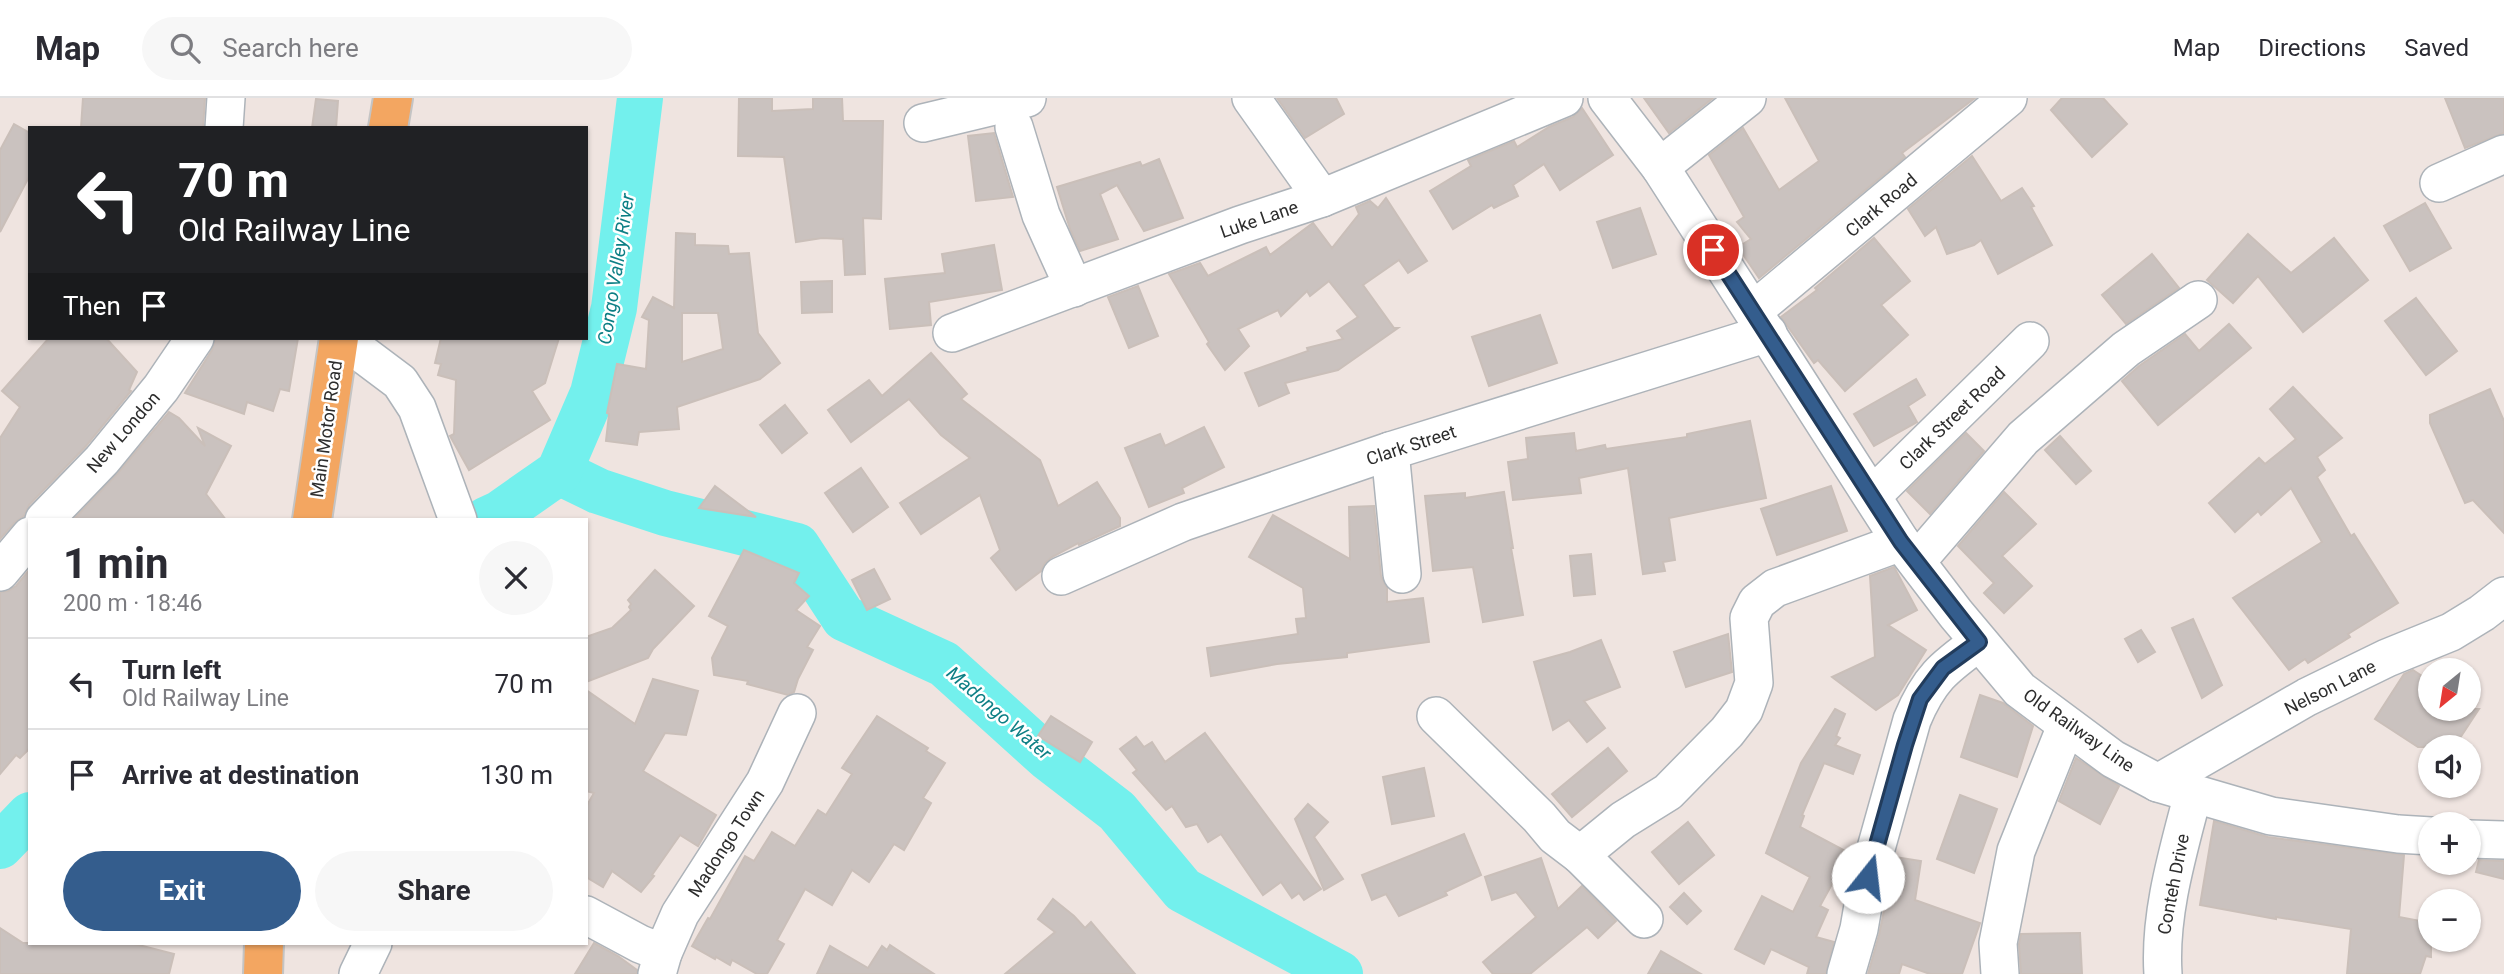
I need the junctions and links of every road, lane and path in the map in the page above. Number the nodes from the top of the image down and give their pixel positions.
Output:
1 (226, 98) edge
2 (367, 98) edge
3 (393, 98) edge
4 (1251, 98) edge
5 (1564, 98) edge
6 (1607, 98) edge
7 (1747, 98) edge
8 (2008, 98) edge
9 (981, 104) edge
10 (1020, 113) edge
11 (923, 123) dead end
12 (224, 126) edge
13 (364, 126) edge
14 (388, 126) edge
15 (2504, 154) edge
16 (1660, 167) junction
17 (2440, 183) dead end
18 (1322, 198) junction
19 (1074, 288) junction
20 (2198, 300) dead end
21 (1761, 322) junction
22 (952, 333) dead end
23 (194, 340) edge
24 (2030, 341) dead end
25 (354, 342) edge
26 (337, 432) junction
27 (1390, 451) junction
28 (1873, 495) junction
29 (46, 518) edge
30 (313, 518) edge
31 (337, 518) edge
32 (458, 518) edge
33 (28, 538) edge
34 (1909, 551) junction
35 (0, 572) edge
36 (1402, 575) dead end
37 (1061, 576) dead end
38 (2504, 596) edge
39 (1979, 642) junction
40 (797, 713) dead end
41 (1436, 716) dead end
42 (2066, 726) junction
43 (2158, 783) junction
44 (2193, 794) junction
45 (2418, 835) edge
46 (2481, 840) edge
47 (2504, 841) edge
48 (1580, 855) junction
49 (588, 916) edge
50 (1644, 919) dead end
51 (264, 945) edge
52 (289, 945) edge
53 (372, 945) edge
54 (660, 964) edge
55 (263, 974) edge
56 (289, 974) edge
57 (358, 974) edge
58 (1846, 974) edge
59 (2000, 974) edge
60 (2163, 974) edge

1 - 12 street
2 - 13 main road
3 - 14 main road
4 - 18 street
5 - 18 street, Luke Lane
6 - 16 street, Old Railway Line
7 - 16 street
8 - 21 street, Clark Road
9 - 10 street
9 - 11 street
10 - 19 street
15 - 17 street
16 - 21 street, Old Railway Line
18 - 19 street, Luke Lane
19 - 22 street, Luke Lane
20 - 34 street
21 - 27 street, Clark Street
21 - 28 street, Old Railway Line
23 - 29 street, New London
24 - 28 street, Clark Street Road
25 - 26 main road, Main Motor Road
25 - 32 street
26 - 30 main road, Main Motor Road
26 - 31 main road
27 - 36 street
27 - 37 street, Clark Street
28 - 34 street, Old Railway Line
33 - 35 street
34 - 39 street, Old Railway Line
34 - 48 street
38 - 43 street, Nelson Lane
39 - 42 street, Old Railway Line
39 - 58 street
40 - 54 street, Madongo Town
41 - 48 street
42 - 43 street, Old Railway Line
42 - 59 street
43 - 44 street, Old Railway Line
44 - 45 street, Old Railway Line
44 - 60 street, Conteh Drive
46 - 47 street
48 - 50 street
49 - 54 street
51 - 55 main road
52 - 56 main road
53 - 57 street

